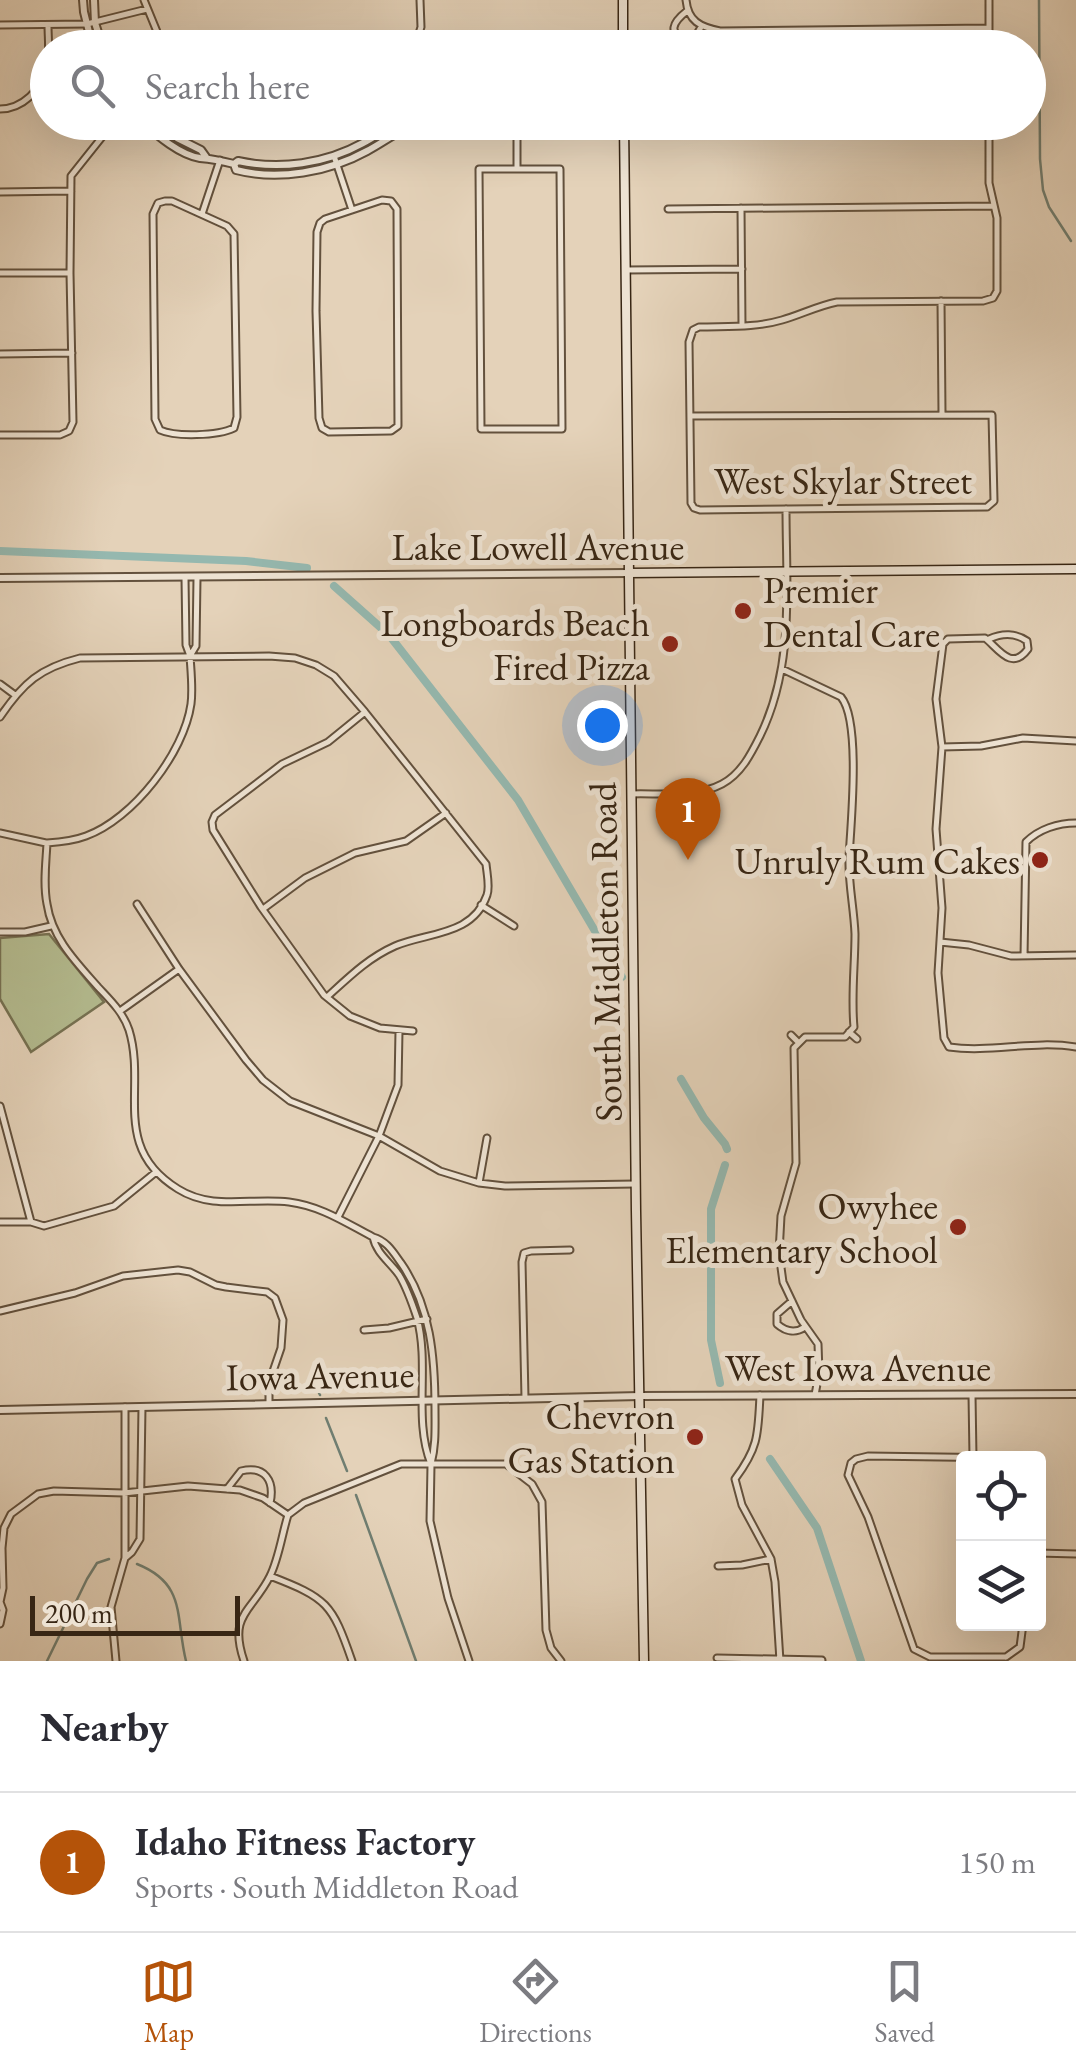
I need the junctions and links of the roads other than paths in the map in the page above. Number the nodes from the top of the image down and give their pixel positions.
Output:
1 (84, 0) edge
2 (94, 0) edge
3 (144, 0) edge
4 (420, 0) edge
5 (622, 0) edge
6 (686, 0) edge
7 (989, 0) edge
8 (147, 10) junction
9 (687, 11) junction
10 (91, 24) junction
11 (48, 25) junction
12 (0, 26) edge
13 (701, 27) junction
14 (989, 28) joint
15 (48, 30) edge
16 (92, 30) edge
17 (94, 30) edge
18 (156, 30) edge
19 (419, 30) edge
20 (623, 30) edge
21 (675, 30) edge
22 (700, 30) edge
23 (715, 30) edge
24 (810, 30) edge
25 (30, 96) edge
26 (0, 109) edge
27 (100, 140) edge
28 (167, 140) edge
29 (181, 140) edge
30 (368, 140) edge
31 (385, 140) edge
32 (517, 140) edge
33 (624, 140) edge
34 (989, 140) edge
35 (206, 157) junction
36 (220, 160) junction
37 (336, 160) junction
38 (517, 169) junction
39 (0, 192) edge
40 (71, 192) junction
41 (994, 206) junction
42 (668, 208) dead end
43 (741, 208) junction
44 (352, 210) junction
45 (202, 214) junction
46 (742, 268) junction
47 (626, 270) junction
48 (0, 273) edge
49 (70, 273) junction
50 (941, 302) junction
51 (742, 326) junction
52 (72, 352) junction
53 (0, 354) edge
54 (942, 414) junction
55 (690, 416) junction
56 (0, 435) edge
57 (786, 509) junction
58 (1076, 569) edge
59 (786, 571) junction
60 (629, 572) junction
61 (0, 578) edge
62 (185, 578) junction
63 (197, 578) junction
64 (990, 639) junction
65 (190, 656) junction
66 (782, 669) junction
67 (0, 684) edge
68 (15, 695) junction
69 (365, 712) junction
70 (0, 716) edge
71 (1076, 741) edge
72 (942, 747) junction
73 (631, 794) junction
74 (446, 813) junction
75 (1076, 823) edge
76 (0, 833) edge
77 (47, 843) junction
78 (137, 904) dead end
79 (481, 905) junction
80 (263, 909) junction
81 (52, 925) junction
82 (514, 926) dead end
83 (0, 932) edge
84 (940, 942) junction
85 (1076, 955) edge
86 (1024, 956) junction
87 (180, 969) junction
88 (326, 996) junction
89 (120, 1011) junction
90 (399, 1031) junction
91 (413, 1031) dead end
92 (849, 1032) junction
93 (790, 1035) dead end
94 (857, 1039) dead end
95 (799, 1042) junction
96 (1076, 1046) edge
97 (0, 1107) edge
98 (379, 1136) junction
99 (487, 1138) dead end
100 (156, 1172) junction
101 (478, 1183) junction
102 (635, 1184) junction
103 (338, 1217) junction
104 (0, 1222) edge
105 (30, 1222) junction
106 (373, 1237) junction
107 (570, 1250) dead end
108 (408, 1274) junction
109 (401, 1278) junction
110 (792, 1301) junction
111 (0, 1311) edge
112 (427, 1319) junction
113 (418, 1321) junction
114 (806, 1327) junction
115 (364, 1330) dead end
116 (972, 1394) junction
117 (1076, 1394) edge
118 (760, 1395) junction
119 (815, 1395) junction
120 (640, 1396) junction
121 (525, 1399) junction
122 (423, 1400) junction
123 (435, 1400) junction
124 (269, 1404) junction
125 (125, 1407) junction
126 (142, 1407) junction
127 (0, 1410) edge
128 (973, 1451) edge
129 (956, 1457) edge
130 (432, 1464) junction
131 (142, 1489) junction
132 (227, 1489) junction
133 (124, 1492) junction
134 (270, 1503) junction
135 (288, 1515) junction
136 (1046, 1554) edge
137 (1076, 1554) edge
138 (125, 1558) junction
139 (771, 1559) junction
140 (718, 1566) dead end
141 (270, 1576) junction
142 (0, 1602) edge
143 (0, 1624) edge
144 (1022, 1631) edge
145 (717, 1658) dead end
146 (1007, 1659) edge
147 (780, 1660) edge
148 (822, 1660) edge
149 (116, 1661) edge
150 (244, 1661) edge
151 (352, 1661) edge
152 (469, 1661) edge
153 (560, 1661) edge
154 (644, 1661) edge

1 - 10 street
2 - 10 street
3 - 8 street
4 - 19 street
5 - 20 main road
6 - 9 street
7 - 14 street
8 - 10 street
8 - 18 street
9 - 13 street
9 - 21 street
10 - 11 street
10 - 16 street
10 - 17 street
11 - 12 street
11 - 15 street
13 - 22 street
13 - 23 street
14 - 24 street
25 - 26 street
27 - 40 street
28 - 35 street
29 - 35 street
30 - 37 street
31 - 37 street
32 - 38 street
33 - 47 main road, South Middleton Road
34 - 41 street
35 - 36 street
36 - 37 street
36 - 45 street
37 - 44 street
38 - 38 street
39 - 40 street
40 - 49 street
41 - 43 street
41 - 50 street
42 - 43 street
43 - 46 street
44 - 44 street
45 - 45 street
46 - 47 street
46 - 51 street
47 - 60 main road, South Middleton Road
48 - 49 street
49 - 52 street
50 - 51 street
50 - 54 street
51 - 55 street
52 - 53 street
52 - 56 street
54 - 55 street
54 - 57 street, West Skylar Street
55 - 57 street, West Skylar Street
57 - 59 street
58 - 59 main road, Lake Lowell Avenue
59 - 60 main road, Lake Lowell Avenue
59 - 66 street
60 - 63 street, Lake Lowell Avenue
60 - 73 main road, South Middleton Road
61 - 62 street, Lake Lowell Avenue
62 - 63 street, Lake Lowell Avenue
62 - 65 street
63 - 65 street
64 - 64 street
64 - 72 street
65 - 68 street
65 - 69 street
65 - 77 street
66 - 73 street
66 - 92 street
67 - 68 street
68 - 70 street
69 - 74 street
69 - 80 street
71 - 72 street
72 - 84 street
73 - 102 main road, South Middleton Road
74 - 79 street
74 - 80 street
75 - 86 street
76 - 77 street
77 - 81 street
78 - 87 street
79 - 82 street
79 - 88 street
80 - 88 street
81 - 83 street
81 - 89 street
84 - 86 street
84 - 96 street
85 - 86 street
87 - 89 street
87 - 98 street
88 - 90 street
89 - 100 street
90 - 91 street
90 - 98 street
92 - 94 street
92 - 95 street
93 - 95 street
95 - 110 street
97 - 105 street
98 - 101 street
98 - 103 street
99 - 101 street
100 - 103 street
100 - 105 street
101 - 102 street
102 - 120 main road, South Middleton Road
103 - 106 street
104 - 105 street
106 - 108 street
106 - 109 street
107 - 121 street
108 - 109 street
108 - 112 street
109 - 113 street
110 - 114 street
110 - 114 street
111 - 124 street
112 - 113 street
112 - 123 street
113 - 115 street
113 - 122 street
114 - 119 street
116 - 117 street, West Iowa Avenue
116 - 119 street, West Iowa Avenue
116 - 128 street
118 - 119 street, West Iowa Avenue
118 - 120 street, West Iowa Avenue
118 - 139 street
120 - 121 street, Iowa Avenue
120 - 154 main road, South Middleton Road
121 - 123 street, Iowa Avenue
122 - 123 street, Iowa Avenue
122 - 124 street, Iowa Avenue
122 - 130 street
123 - 130 street
124 - 126 street, Iowa Avenue
125 - 126 street, Iowa Avenue
125 - 127 street, Iowa Avenue
125 - 133 street
126 - 131 street
129 - 146 street
130 - 135 street
130 - 152 street
130 - 153 street
131 - 132 street
131 - 133 street
131 - 138 street
132 - 134 street
132 - 134 street
133 - 138 street
133 - 142 street
134 - 135 street
135 - 141 street
136 - 137 street
138 - 149 street
139 - 140 street
139 - 147 street
141 - 150 street
141 - 151 street
142 - 143 street
144 - 146 street
145 - 147 street
147 - 148 street

